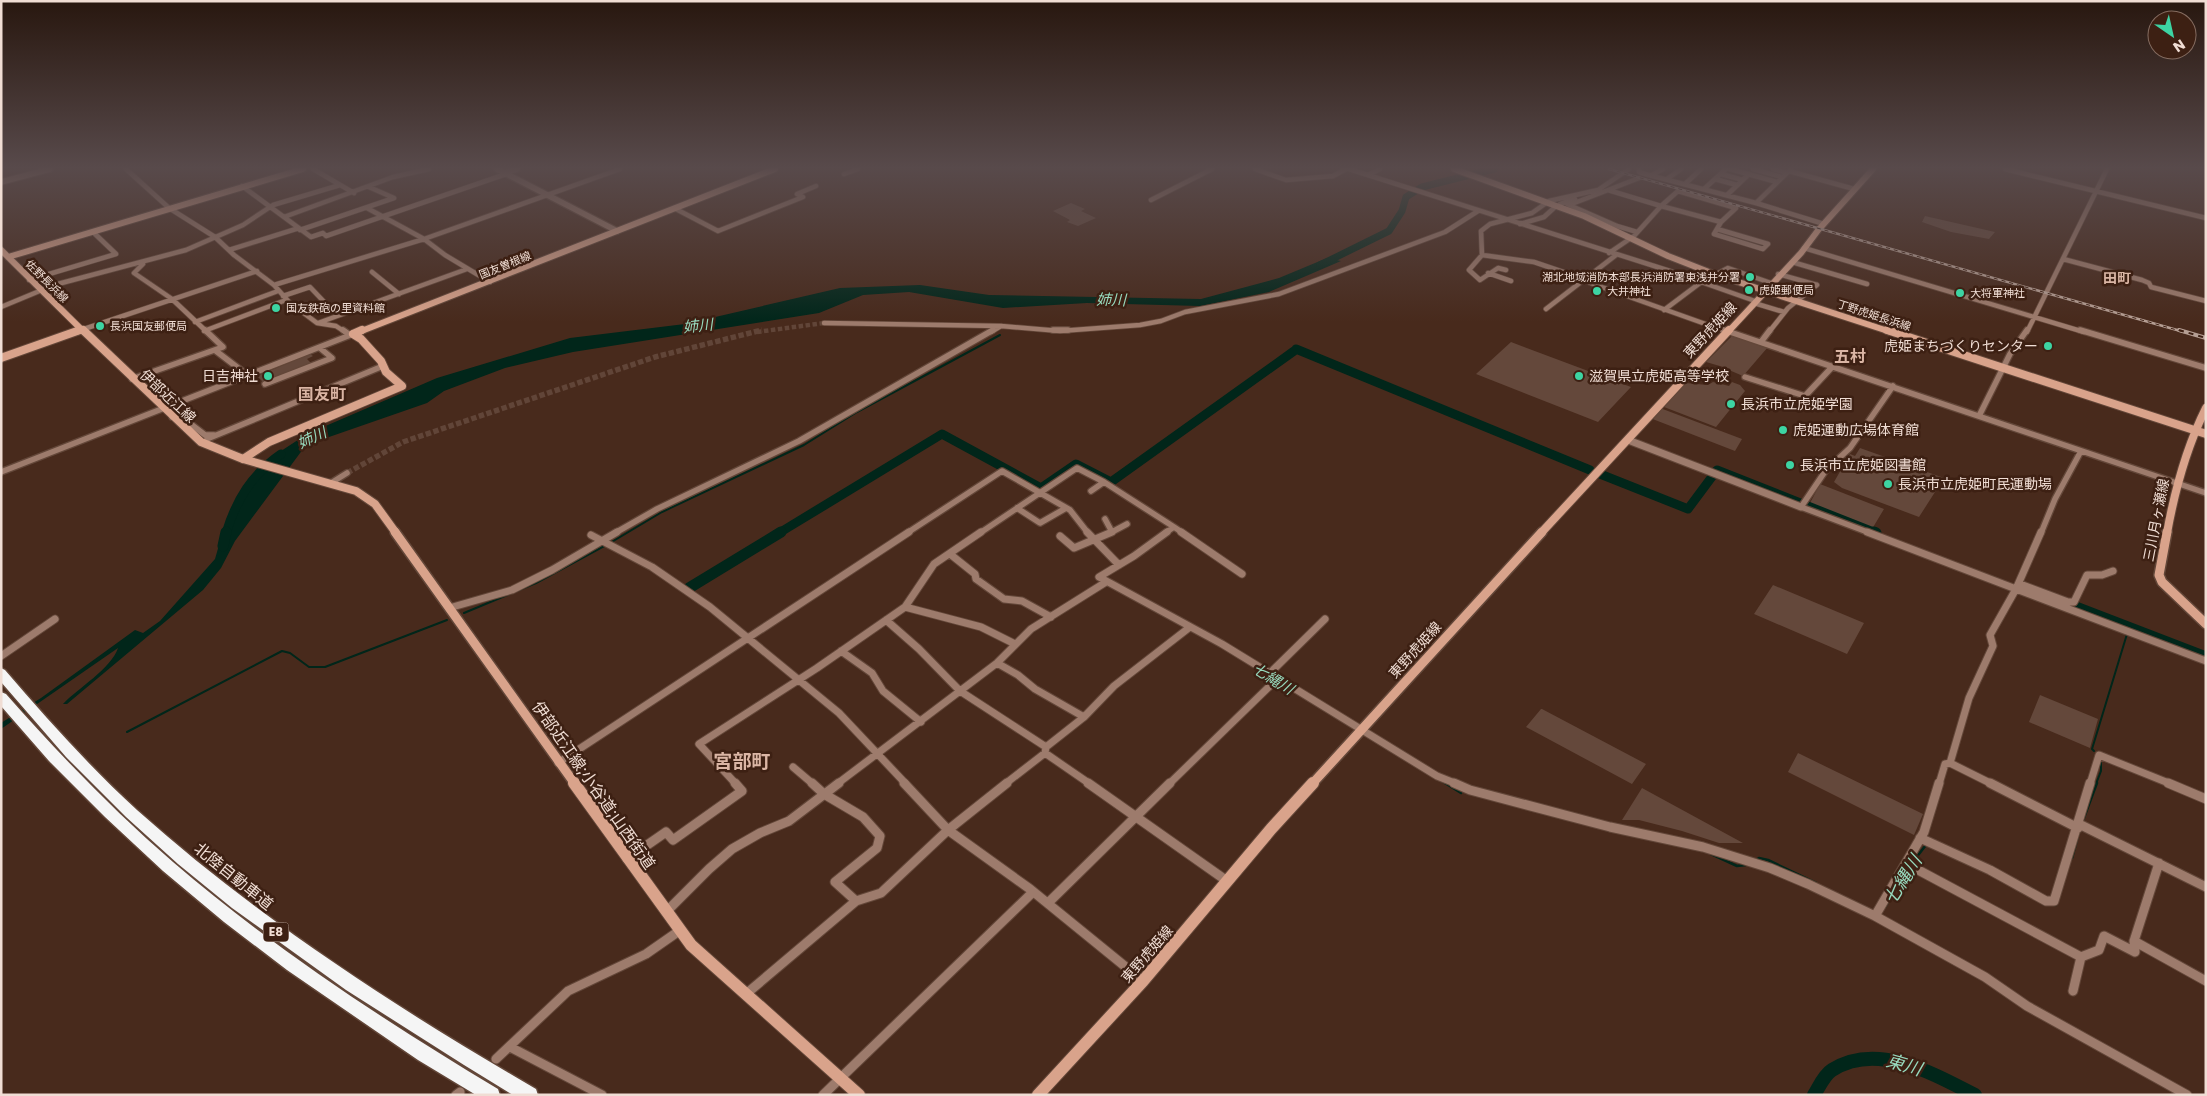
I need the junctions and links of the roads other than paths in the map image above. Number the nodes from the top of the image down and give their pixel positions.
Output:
1 (131, 220) edge
2 (188, 220) edge
3 (250, 220) edge
4 (288, 220) edge
5 (328, 220) edge
6 (371, 220) edge
7 (390, 220) edge
8 (477, 220) edge
9 (597, 220) edge
10 (644, 220) edge
11 (692, 220) edge
12 (745, 220) edge
13 (1465, 220) edge
14 (1504, 220) joint
15 (1535, 220) edge
16 (1593, 220) edge
17 (1604, 220) edge
18 (1648, 220) edge
19 (1714, 220) edge
20 (1802, 220) edge
21 (1827, 220) edge
22 (2082, 220) edge
23 (1721, 222) joint
24 (1518, 224) junction
25 (1821, 227) junction
26 (300, 229) junction
27 (1717, 229) junction
28 (618, 231) junction
29 (93, 232) junction
30 (1638, 232) junction
31 (215, 237) junction
32 (1632, 238) junction
33 (424, 239) junction
34 (1804, 248) junction
35 (1, 250) edge
36 (229, 250) junction
37 (1609, 253) junction
38 (1482, 255) junction
39 (1616, 255) junction
40 (4, 258) edge
41 (2063, 259) junction
42 (1792, 262) junction
43 (144, 263) junction
44 (467, 269) junction
45 (1506, 270) dead end
46 (257, 271) junction
47 (372, 272) dead end
48 (1488, 273) junction
49 (1714, 274) junction
50 (1778, 274) junction
51 (29, 280) junction
52 (1583, 280) junction
53 (1511, 281) dead end
54 (490, 282) junction
55 (1700, 282) junction
56 (1771, 283) junction
57 (1867, 284) dead end
58 (274, 285) junction
59 (40, 290) junction
60 (278, 291) junction
61 (1764, 291) junction
62 (399, 294) junction
63 (284, 298) junction
64 (172, 299) junction
65 (1754, 302) junction
66 (1798, 302) junction
67 (2206, 302) edge
68 (328, 306) dead end
69 (1, 307) edge
70 (1546, 309) dead end
71 (1664, 310) junction
72 (1784, 312) junction
73 (2034, 318) junction
74 (195, 322) junction
75 (317, 323) junction
76 (824, 323) tunnel mouth
77 (1001, 326) junction
78 (81, 330) junction
79 (1728, 330) junction
80 (204, 331) junction
81 (352, 335) junction
82 (1761, 342) junction
83 (320, 348) junction
84 (216, 351) junction
85 (1, 358) edge
86 (383, 366) junction
87 (1833, 366) junction
88 (2206, 368) edge
89 (2003, 369) junction
90 (246, 374) junction
91 (1745, 377) dead end
92 (132, 380) junction
93 (265, 384) dead end
94 (1893, 386) junction
95 (2206, 408) edge
96 (164, 409) junction
97 (1978, 416) junction
98 (172, 417) junction
99 (2195, 430) junction
100 (2206, 434) edge
101 (215, 436) junction
102 (207, 439) dead end
103 (1628, 440) junction
104 (2081, 451) junction
105 (246, 460) junction
106 (1, 472) edge
107 (347, 473) tunnel mouth
108 (328, 482) junction
109 (1104, 482) junction
110 (2176, 484) junction
111 (1091, 491) dead end
112 (1040, 492) junction
113 (2206, 493) edge
114 (1802, 504) junction
115 (1016, 508) junction
116 (1066, 508) junction
117 (1105, 519) dead end
118 (1127, 524) dead end
119 (1174, 527) junction
120 (1112, 532) junction
121 (591, 535) dead end
122 (1060, 536) dead end
123 (1093, 540) junction
124 (603, 542) junction
125 (950, 554) junction
126 (1119, 565) junction
127 (2112, 571) dead end
128 (1242, 574) dead end
129 (1106, 582) junction
130 (2018, 586) junction
131 (905, 607) junction
132 (449, 608) junction
133 (1051, 617) junction
134 (55, 618) dead end
135 (1325, 619) dead end
136 (886, 620) junction
137 (2206, 624) edge
138 (1190, 627) junction
139 (748, 639) junction
140 (1016, 644) junction
141 (841, 651) junction
142 (1, 656) edge
143 (2206, 661) edge
144 (997, 663) junction
145 (1, 673) edge
146 (1270, 673) junction
147 (1278, 678) junction
148 (799, 680) junction
149 (960, 691) junction
150 (1, 697) edge
151 (1084, 717) junction
152 (921, 722) junction
153 (1363, 729) junction
154 (1046, 750) junction
155 (880, 754) junction
156 (558, 763) junction
157 (1950, 763) junction
158 (793, 767) dead end
159 (824, 794) junction
160 (2206, 799) edge
161 (1136, 816) junction
162 (2078, 826) junction
163 (948, 830) junction
164 (1920, 838) junction
165 (627, 859) junction
166 (1907, 864) junction
167 (2159, 864) junction
168 (1227, 881) junction
169 (2206, 887) edge
170 (1033, 892) junction
171 (856, 900) junction
172 (1048, 903) junction
173 (665, 913) junction
174 (1876, 914) junction
175 (679, 931) junction
176 (2134, 941) junction
177 (2082, 957) junction
178 (1143, 981) junction
179 (2206, 981) edge
180 (2073, 991) dead end
181 (746, 994) junction
182 (510, 1047) junction
183 (496, 1059) dead end
184 (839, 1078) junction
185 (492, 1095) edge
186 (530, 1095) edge
187 (602, 1095) edge
188 (823, 1095) edge
189 (859, 1095) edge
190 (1038, 1095) edge
191 (2188, 1095) edge

1 - 29 main road, 佐野長浜線
2 - 31 street
3 - 31 street
4 - 26 street
5 - 26 street
6 - 26 street
7 - 33 street
8 - 33 street
9 - 28 street
10 - 28 main road, 国友曽根線
11 - 12 street
13 - 77 street
14 - 24 street
14 - 38 street
15 - 24 street
16 - 32 main road, 丁野虎姫長浜線
17 - 30 street
18 - 30 street
19 - 23 street
20 - 25 street
21 - 25 main road, 東野虎姫線
22 - 41 street
23 - 27 street
24 - 37 street
25 - 34 main road, 東野虎姫線
26 - 36 street
27 - 27 street
28 - 54 main road, 国友曽根線
29 - 40 main road, 佐野長浜線
29 - 51 street
30 - 32 street
31 - 36 street
31 - 43 street
32 - 37 street
32 - 49 main road, 丁野虎姫長浜線
33 - 44 street
33 - 58 street
34 - 42 main road, 東野虎姫線
34 - 73 street
35 - 40 main road
36 - 46 street
37 - 39 street
38 - 48 street
38 - 52 street
39 - 52 street
39 - 55 street
40 - 51 main road, 佐野長浜線
41 - 67 street
41 - 73 street
42 - 50 main road, 東野虎姫線
42 - 57 street
43 - 59 street
43 - 64 street
44 - 54 street
44 - 62 street
45 - 48 street
46 - 58 street
46 - 64 street
47 - 62 street
48 - 53 street
49 - 55 street
49 - 56 street
49 - 61 main road, 丁野虎姫長浜線
50 - 56 main road, 東野虎姫線
50 - 66 street
51 - 59 main road, 佐野長浜線
52 - 70 street
52 - 71 street
54 - 81 main road, 国友曽根線
55 - 65 street
55 - 71 street
56 - 61 main road, 東野虎姫線
58 - 60 street
59 - 69 street
59 - 78 main road, 佐野長浜線
60 - 63 street
60 - 74 street
61 - 65 main road, 東野虎姫線
61 - 66 main road, 丁野虎姫長浜線
62 - 75 street
63 - 68 street
63 - 75 street
63 - 80 street
64 - 74 street
64 - 78 street
65 - 72 street
65 - 79 main road, 東野虎姫線
66 - 72 street
66 - 89 main road, 丁野虎姫長浜線
71 - 79 street
72 - 82 street
73 - 88 street
73 - 89 street
74 - 80 street
75 - 81 street
76 - 77 street
77 - 124 street
78 - 85 main road
78 - 92 main road, 伊部近江線
79 - 82 street
79 - 103 main road, 東野虎姫線
80 - 84 street
81 - 83 street
81 - 86 main road
82 - 87 street
83 - 90 street
83 - 93 street
84 - 90 street
84 - 92 street
86 - 101 street
86 - 105 main road
87 - 91 street
87 - 94 street
89 - 97 street
89 - 99 main road, 丁野虎姫長浜線
90 - 96 street
92 - 96 main road, 伊部近江線
94 - 97 street
94 - 114 street
95 - 99 main road, 三川月ヶ瀬線
96 - 98 main road, 伊部近江線
96 - 106 street
97 - 104 street
98 - 101 street
98 - 105 main road, 伊部近江線
99 - 100 main road, 丁野虎姫長浜線
99 - 110 main road, 三川月ヶ瀬線
101 - 102 street
103 - 114 street
103 - 153 main road, 東野虎姫線
104 - 110 street
104 - 130 street
105 - 108 main road, 伊部近江線
107 - 108 street
108 - 132 main road, 伊部近江線;小谷道;山西街道
109 - 111 street
109 - 112 street
109 - 119 street
110 - 113 street
110 - 137 main road, 三川月ヶ瀬線
112 - 115 street
112 - 116 street
112 - 139 street
114 - 130 street
115 - 116 street
115 - 125 street
116 - 123 street
117 - 120 street
118 - 120 street
119 - 126 street
119 - 128 street
120 - 123 street
121 - 124 street
122 - 123 street
123 - 126 street
124 - 132 street
124 - 139 street
125 - 131 street
125 - 133 street
126 - 129 street
127 - 130 street
129 - 133 street
129 - 138 street
130 - 143 street
130 - 157 street
131 - 136 street
131 - 140 street
132 - 156 main road, 伊部近江線;小谷道;山西街道
133 - 140 street
134 - 142 street
135 - 146 street
136 - 141 street
136 - 149 street
138 - 146 street
138 - 151 street
139 - 148 street
139 - 156 street
140 - 144 street
141 - 148 street
141 - 152 street
144 - 149 street
144 - 151 street
145 - 186 highway, 北陸自動車道 / E8
146 - 147 street
147 - 153 street
147 - 161 street
148 - 155 street
148 - 165 street
149 - 152 street
149 - 154 street
150 - 185 highway, E8
151 - 154 street
152 - 155 street
153 - 168 main road, 東野虎姫線
153 - 174 street
154 - 161 street
154 - 163 street
155 - 159 street
155 - 163 street
156 - 165 main road, 伊部近江線;小谷道;山西街道
157 - 162 street
157 - 164 street
158 - 159 street
159 - 171 street
159 - 173 street
160 - 162 street
161 - 168 street
161 - 172 street
162 - 164 street
162 - 167 street
163 - 170 street
163 - 171 street
164 - 166 street
165 - 173 main road, 伊部近江線;小谷道;山西街道
166 - 174 street
166 - 177 street
167 - 169 street
167 - 176 street
168 - 178 main road, 東野虎姫線
170 - 172 street
170 - 184 street
171 - 181 street
172 - 178 street
173 - 175 main road, 伊部近江線;小谷道;山西街道
174 - 191 street
175 - 181 main road, 伊部近江線;小谷道;山西街道
175 - 182 street
176 - 177 street
176 - 179 street
177 - 180 street
178 - 190 main road, 東野虎姫線
181 - 184 main road, 伊部近江線;小谷道;山西街道
182 - 183 street
182 - 187 street
184 - 188 street
184 - 189 main road, 伊部近江線;小谷道;山西街道

